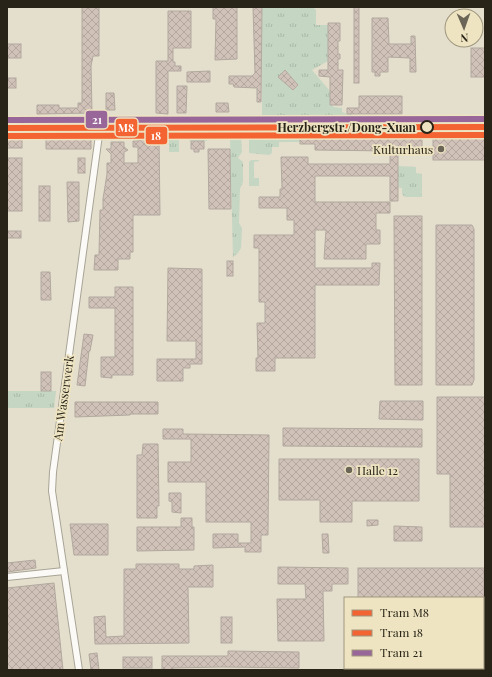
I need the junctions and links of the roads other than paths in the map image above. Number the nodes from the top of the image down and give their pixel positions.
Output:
1 (7, 126) edge
2 (99, 126) junction
3 (485, 126) edge
4 (64, 571) junction
5 (7, 577) edge
6 (79, 670) edge

1 - 2 street
2 - 3 street
2 - 4 street, Am Wasserwerk
4 - 5 street
4 - 6 street, Am Wasserwerk

